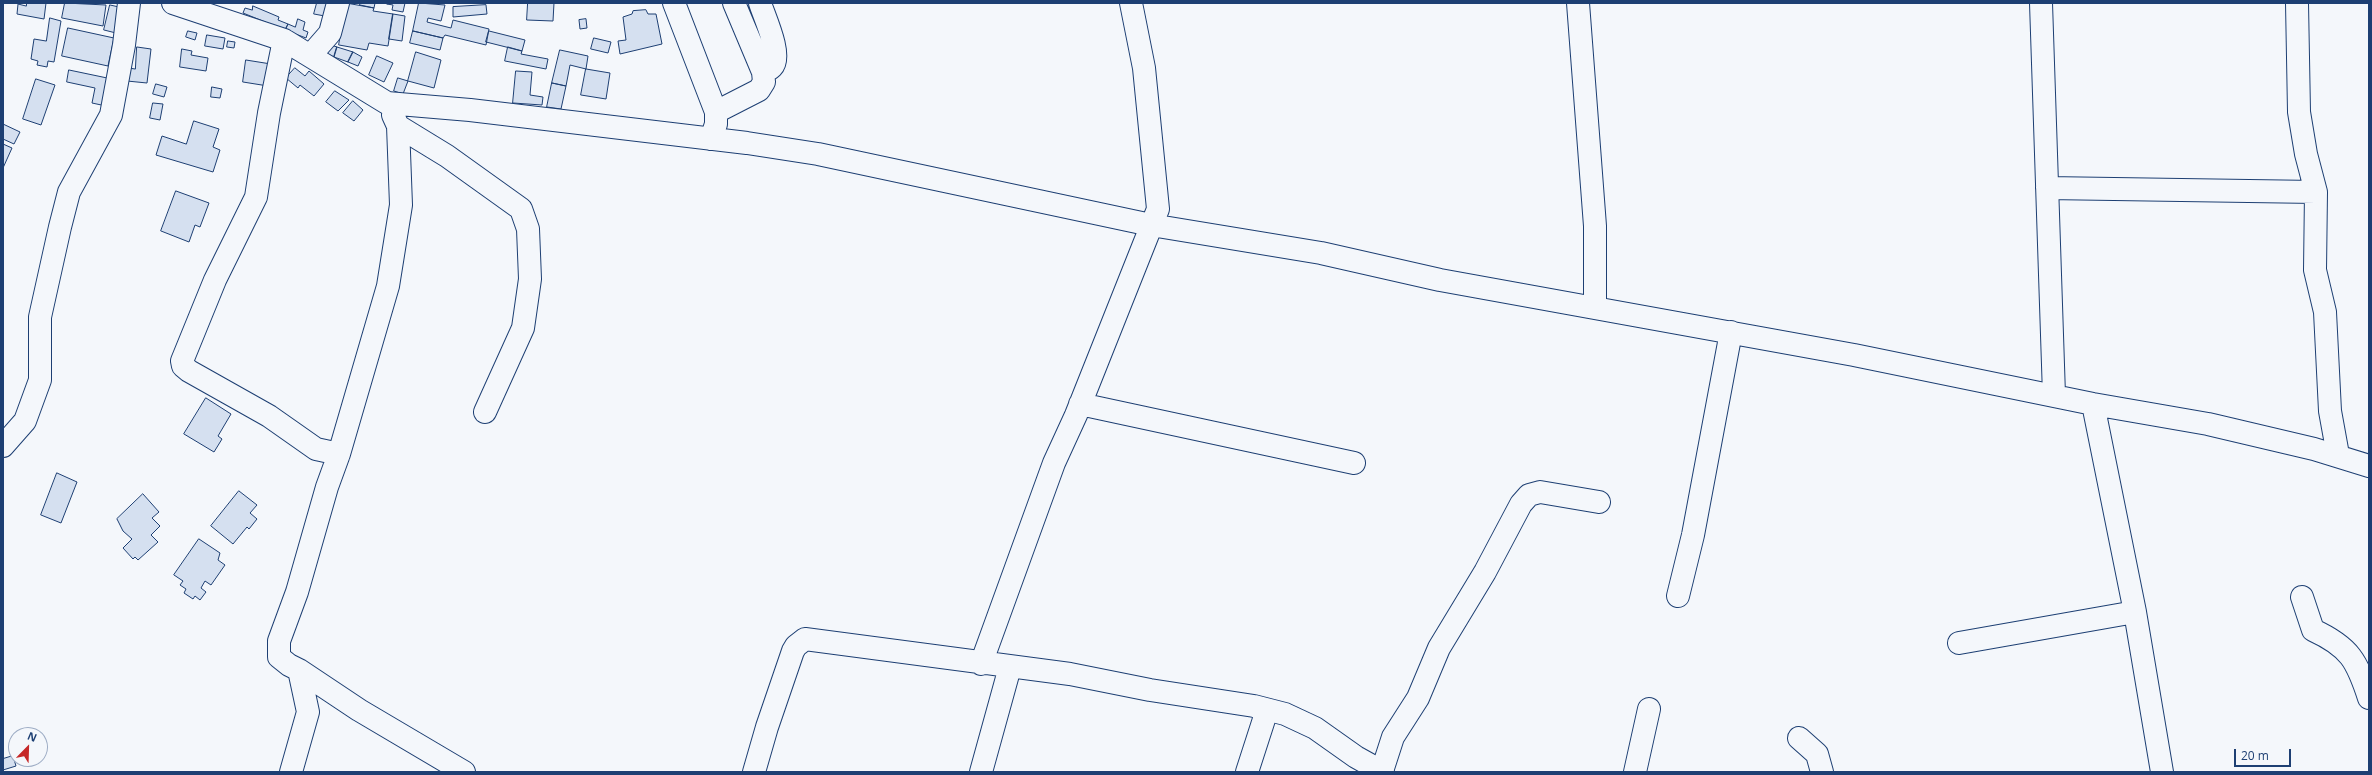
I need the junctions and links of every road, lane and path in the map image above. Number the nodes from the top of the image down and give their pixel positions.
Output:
1 (129, 3) edge
2 (173, 3) edge
3 (338, 3) edge
4 (674, 3) edge
5 (734, 3) edge
6 (760, 3) edge
7 (1131, 3) edge
8 (1578, 3) edge
9 (2041, 3) edge
10 (2297, 3) edge
11 (284, 40) junction
12 (310, 56) junction
13 (763, 72) junction
14 (387, 104) junction
15 (716, 112) junction
16 (398, 126) junction
17 (711, 139) junction
18 (2047, 188) junction
19 (2316, 192) junction
20 (1151, 225) junction
21 (1595, 308) junction
22 (1731, 332) junction
23 (2054, 395) junction
24 (1080, 404) junction
25 (2093, 404) junction
26 (485, 412) dead end
27 (3, 446) edge
28 (339, 454) junction
29 (2338, 455) junction
30 (1354, 463) dead end
31 (2369, 466) edge
32 (1600, 502) dead end
33 (1678, 596) dead end
34 (2302, 597) dead end
35 (2135, 612) junction
36 (1960, 643) dead end
37 (981, 664) junction
38 (2364, 664) edge
39 (1010, 667) junction
40 (299, 670) junction
41 (2369, 698) edge
42 (1649, 709) dead end
43 (1267, 710) junction
44 (1798, 738) dead end
45 (291, 772) edge
46 (464, 772) edge
47 (754, 772) edge
48 (981, 772) edge
49 (1247, 772) edge
50 (1382, 772) edge
51 (1635, 772) edge
52 (1822, 772) edge
53 (2162, 772) edge

1 - 27 street
2 - 11 street
3 - 12 street
4 - 15 street
5 - 13 street
6 - 13 street
7 - 20 street
8 - 21 street
9 - 18 street
10 - 19 street
11 - 12 street
11 - 28 street
12 - 14 street
13 - 15 street
14 - 16 street
14 - 17 street
15 - 17 street
16 - 26 street
16 - 28 street
17 - 20 street
18 - 19 street
18 - 23 street
19 - 29 street
20 - 21 street
20 - 24 street
21 - 22 street
22 - 23 street
22 - 33 street
23 - 25 street
24 - 30 street
24 - 37 street
25 - 29 street
25 - 35 street
28 - 40 street
29 - 31 street
32 - 50 street
34 - 38 street
35 - 36 street
35 - 53 street
37 - 39 street
37 - 47 street
38 - 41 street
39 - 43 street
39 - 48 street
40 - 45 street
40 - 46 street
42 - 51 street
43 - 49 street
43 - 50 street
44 - 52 street

